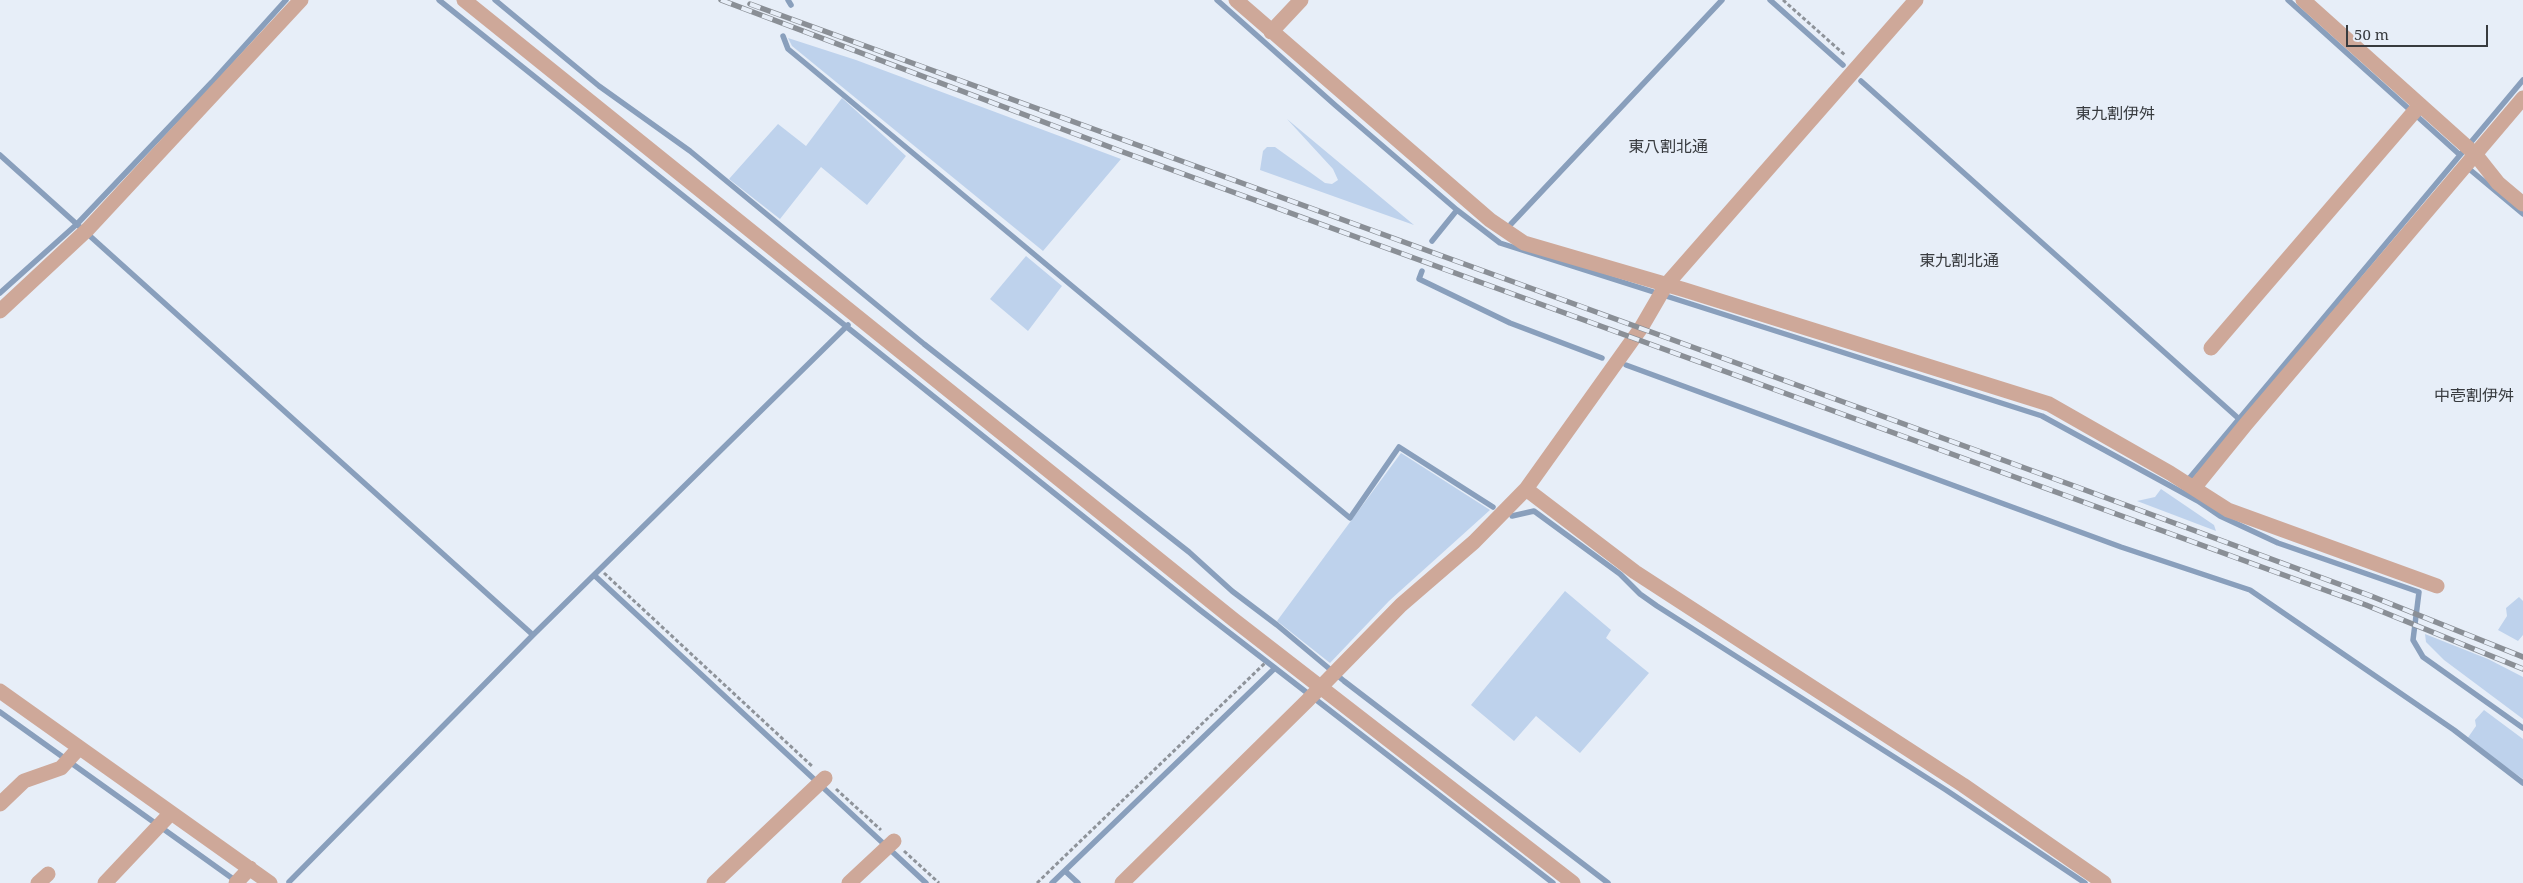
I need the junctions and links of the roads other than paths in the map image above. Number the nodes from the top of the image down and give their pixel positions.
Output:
1 (301, 0) edge
2 (464, 0) edge
3 (1236, 0) edge
4 (1301, 0) edge
5 (1916, 0) edge
6 (2303, 0) edge
7 (1271, 32) junction
8 (2523, 98) edge
9 (2419, 106) junction
10 (2469, 149) junction
11 (2523, 204) edge
12 (1664, 287) junction
13 (0, 311) edge
14 (2211, 348) dead end
15 (2188, 484) junction
16 (1526, 489) junction
17 (2437, 586) dead end
18 (1322, 685) junction
19 (0, 691) edge
20 (72, 757) junction
21 (820, 782) road end
22 (0, 804) edge
23 (168, 816) junction
24 (889, 846) road end
25 (243, 876) edge
26 (105, 883) edge
27 (270, 883) edge
28 (714, 883) edge
29 (849, 883) edge
30 (1122, 883) edge
31 (1573, 883) edge
32 (2104, 883) edge

1 - 13 street
2 - 18 street
3 - 7 street
4 - 7 street
5 - 12 street
6 - 9 street
7 - 12 street
8 - 10 street
9 - 10 street
9 - 14 street
10 - 11 street
10 - 15 street
12 - 15 street
12 - 16 street
15 - 17 street
16 - 18 street
16 - 32 street
18 - 30 street
18 - 31 street
19 - 20 street
20 - 22 street
20 - 23 street
21 - 28 street
23 - 25 street
23 - 26 street
24 - 29 street
25 - 27 street

